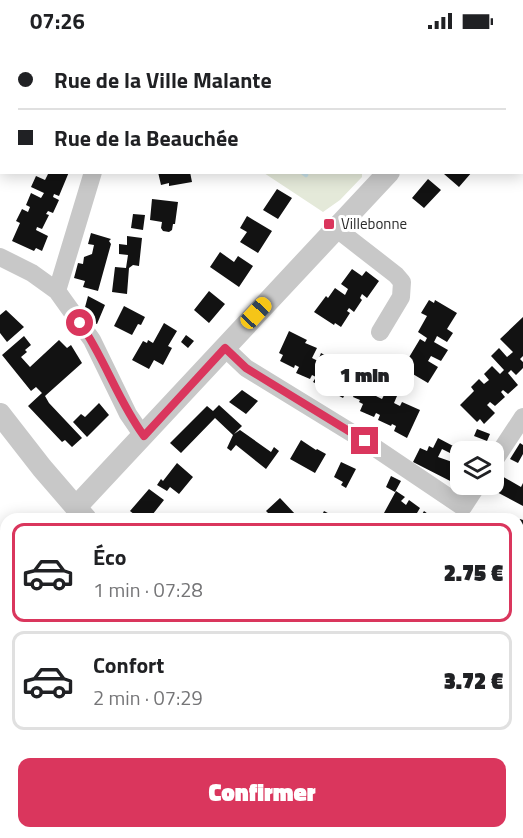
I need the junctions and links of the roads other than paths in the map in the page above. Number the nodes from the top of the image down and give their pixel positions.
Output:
1 (92, 174) edge
2 (387, 174) edge
3 (342, 221) junction
4 (0, 257) edge
5 (57, 291) junction
6 (380, 332) dead end
7 (225, 348) junction
8 (0, 414) edge
9 (523, 418) edge
10 (144, 436) junction
11 (504, 446) edge
12 (473, 495) edge
13 (81, 513) edge
14 (464, 513) edge

1 - 5 street
2 - 3 street
3 - 6 street
3 - 7 street
4 - 5 street
5 - 10 street
7 - 10 street
7 - 14 street
8 - 13 street
9 - 11 street
10 - 13 street
12 - 14 street

